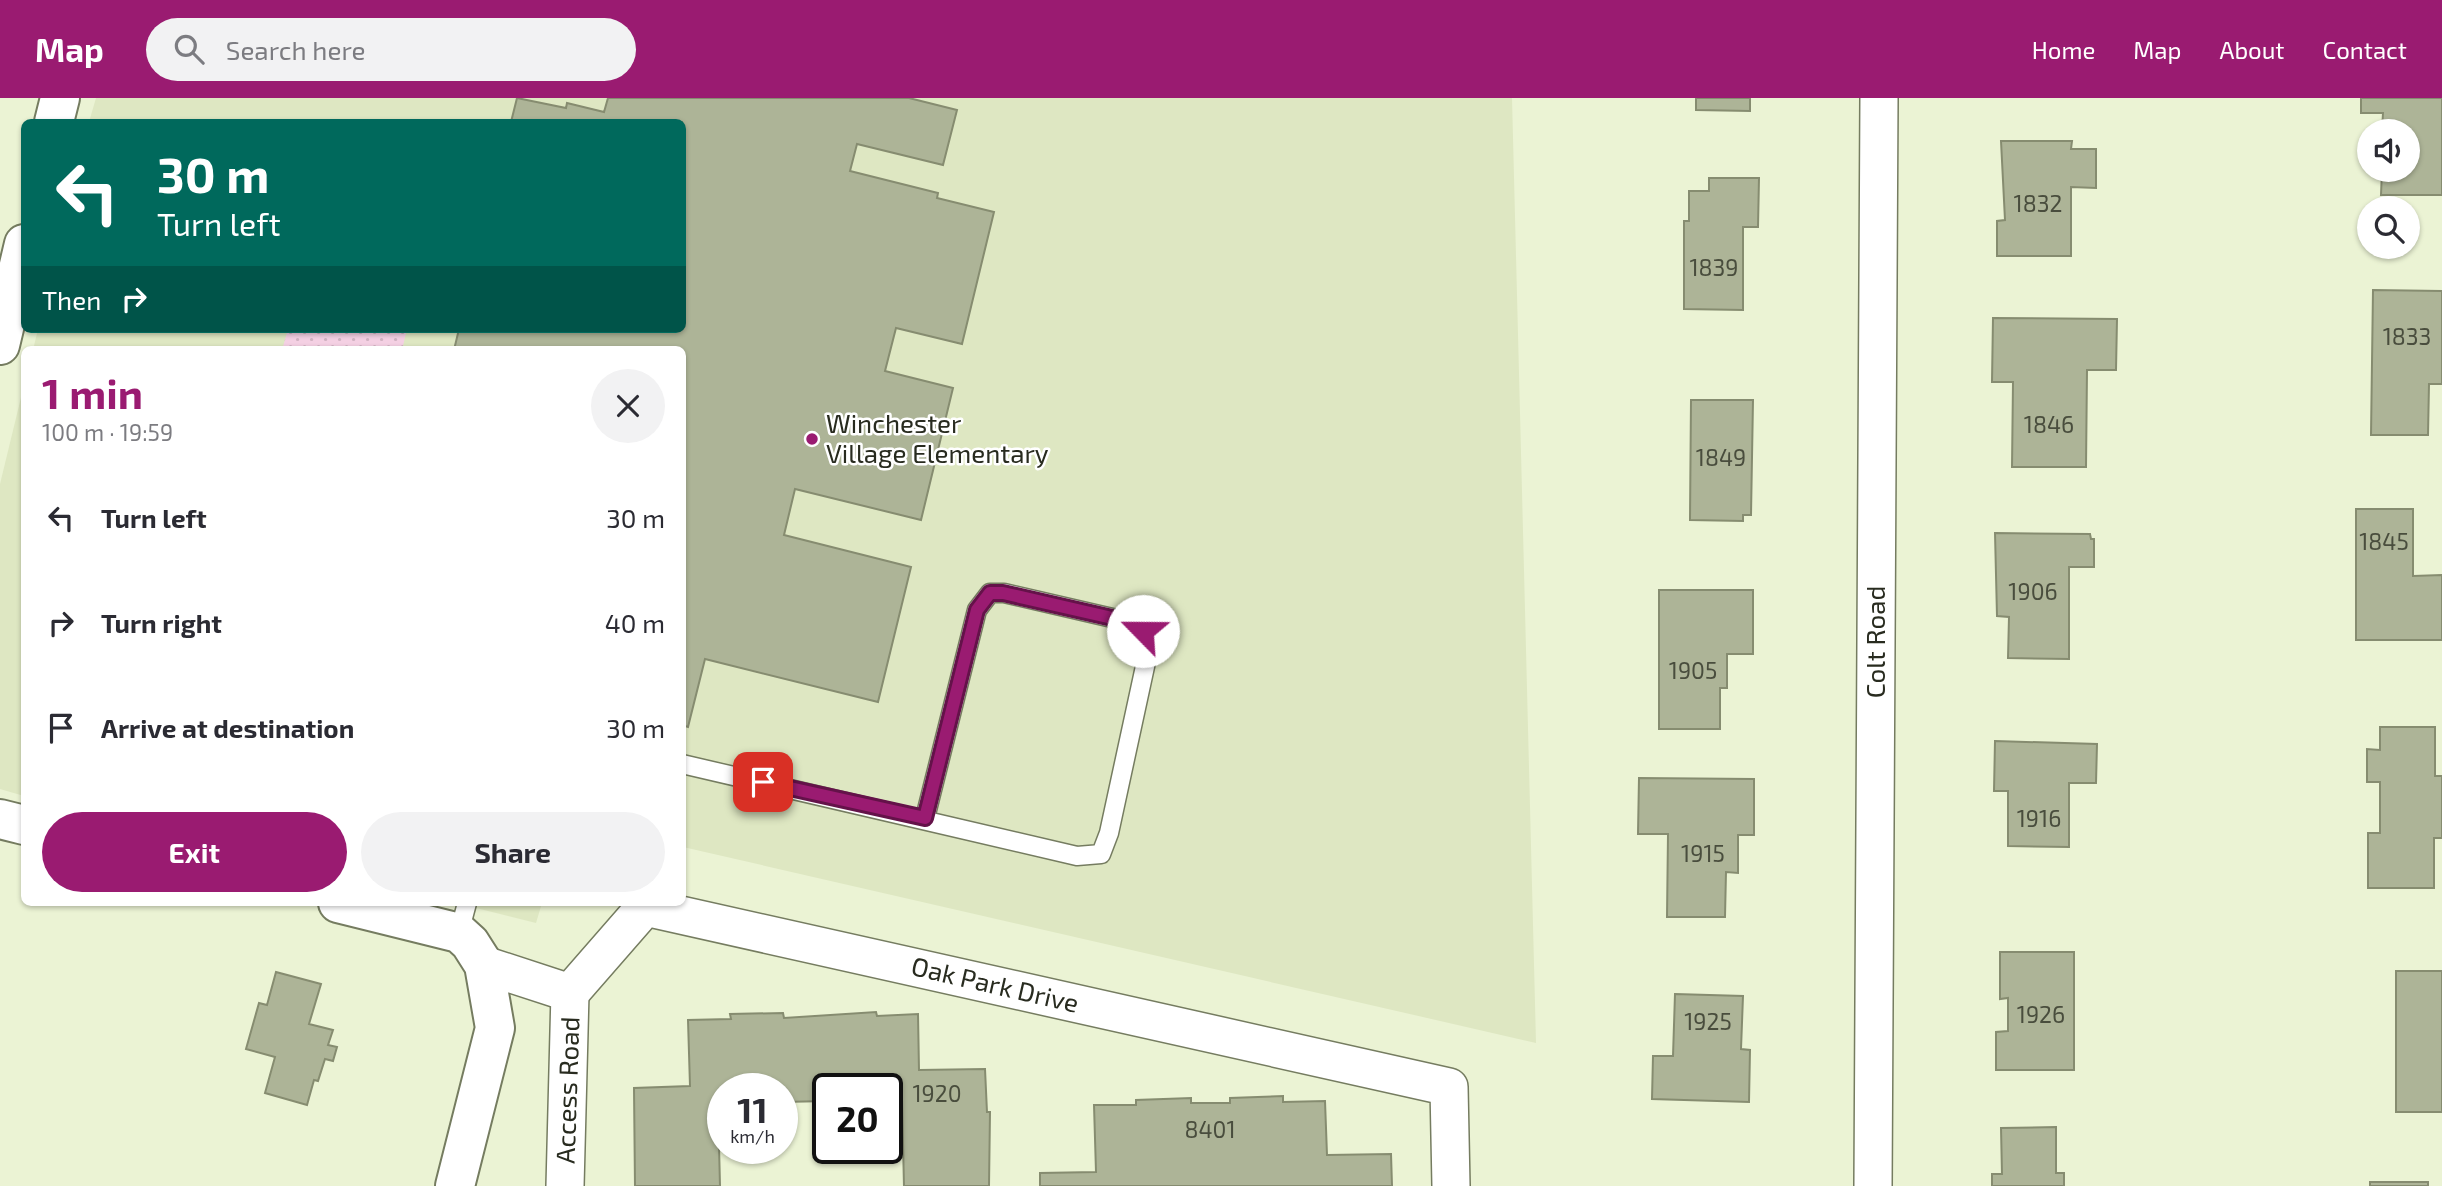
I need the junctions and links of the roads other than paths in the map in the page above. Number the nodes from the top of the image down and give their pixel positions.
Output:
1 (60, 98) edge
2 (1879, 98) edge
3 (55, 119) edge
4 (21, 257) edge
5 (0, 345) edge
6 (686, 765) edge
7 (925, 818) junction
8 (0, 819) edge
9 (21, 824) edge
10 (363, 906) edge
11 (463, 918) edge
12 (484, 965) junction
13 (570, 993) junction
14 (455, 1186) edge
15 (565, 1186) edge
16 (1451, 1186) edge
17 (1873, 1186) edge

1 - 3 street
2 - 17 street, Colt Road
4 - 5 street
6 - 7 lane
7 - 7 lane
8 - 9 street
10 - 11 street
11 - 12 street
12 - 13 street
12 - 14 street
13 - 15 street, Access Road
13 - 16 street, Oak Park Drive

